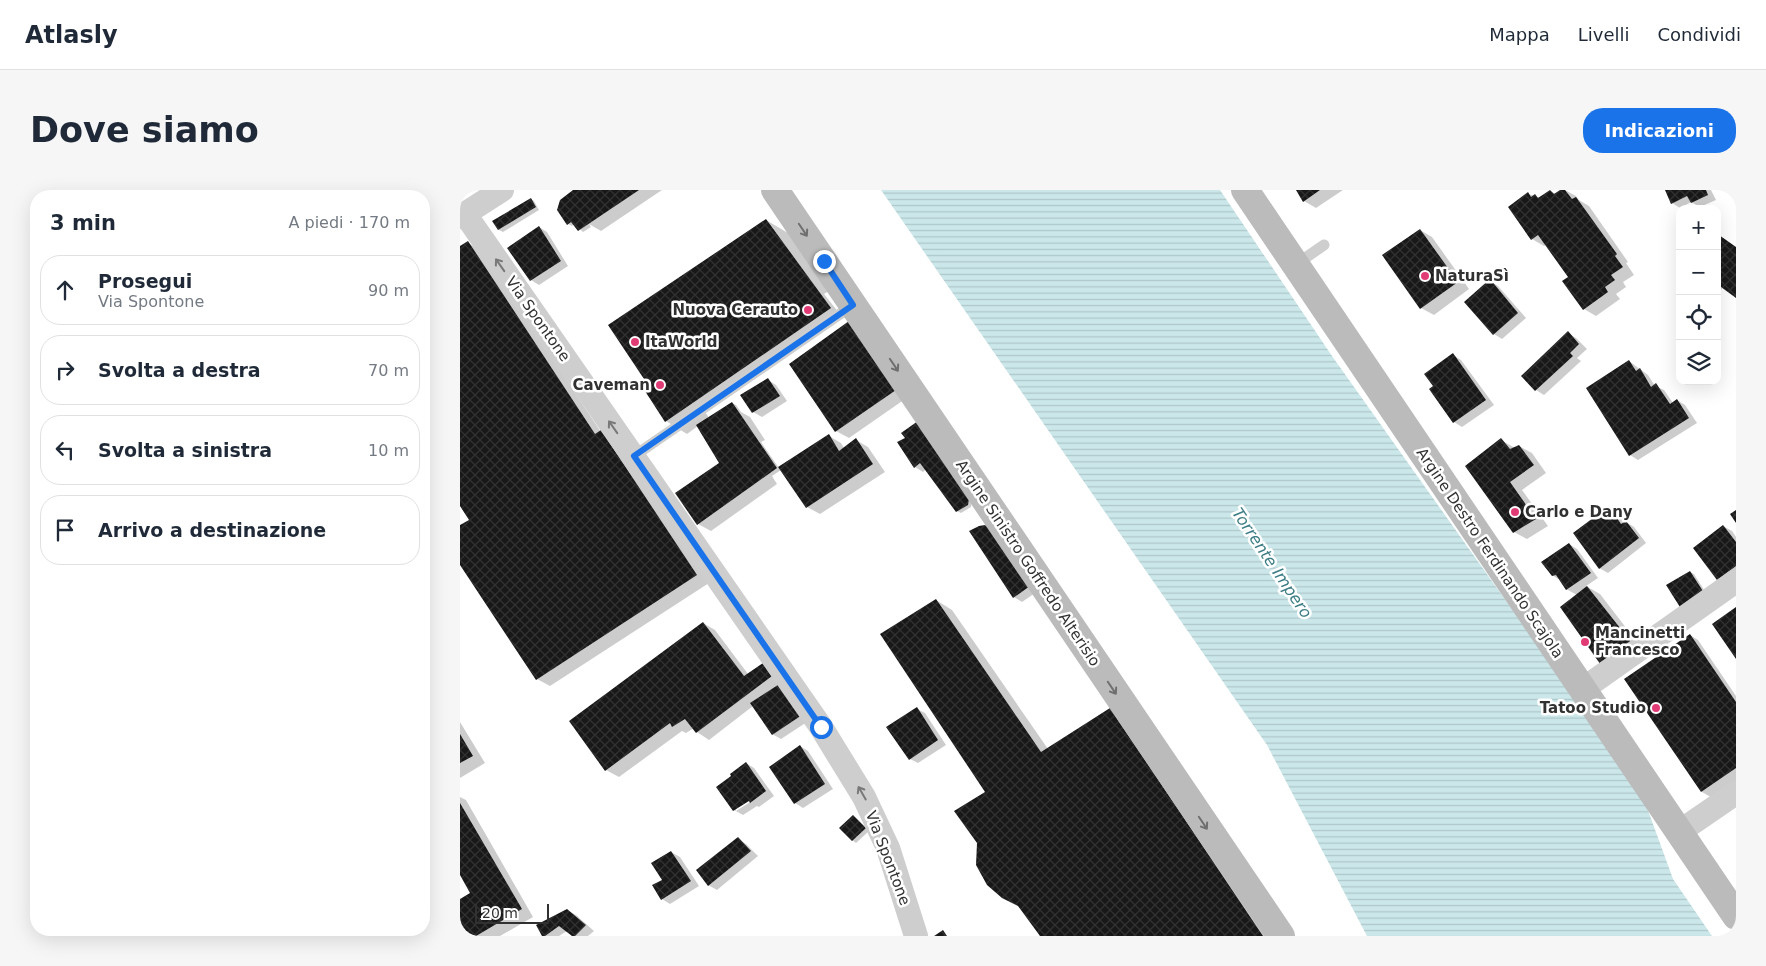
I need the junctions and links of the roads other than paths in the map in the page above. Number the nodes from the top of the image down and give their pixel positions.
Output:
1 (502, 190) edge
2 (775, 190) edge
3 (1245, 190) edge
4 (462, 216) edge
5 (1324, 245) dead end
6 (1295, 265) junction
7 (853, 305) junction
8 (634, 456) junction
9 (1736, 581) edge
10 (1582, 690) junction
11 (1736, 793) edge
12 (1679, 832) junction
13 (1736, 916) edge
14 (916, 936) edge
15 (1281, 936) edge

1 - 4 street
2 -> 7 main road, Argine Sinistro Goffredo Alterisio
3 - 6 main road, Argine Destro Ferdinando Scajola
8 -> 4 street, Via Spontone
5 - 6 lane
6 - 10 main road, Argine Destro Ferdinando Scajola
7 - 8 lane
7 -> 15 main road, Argine Sinistro Goffredo Alterisio
14 -> 8 street, Via Spontone
9 - 10 street
10 - 12 main road, Argine Destro Ferdinando Scajola
11 - 12 street
12 - 13 main road, Argine Destro Ferdinando Scajola

